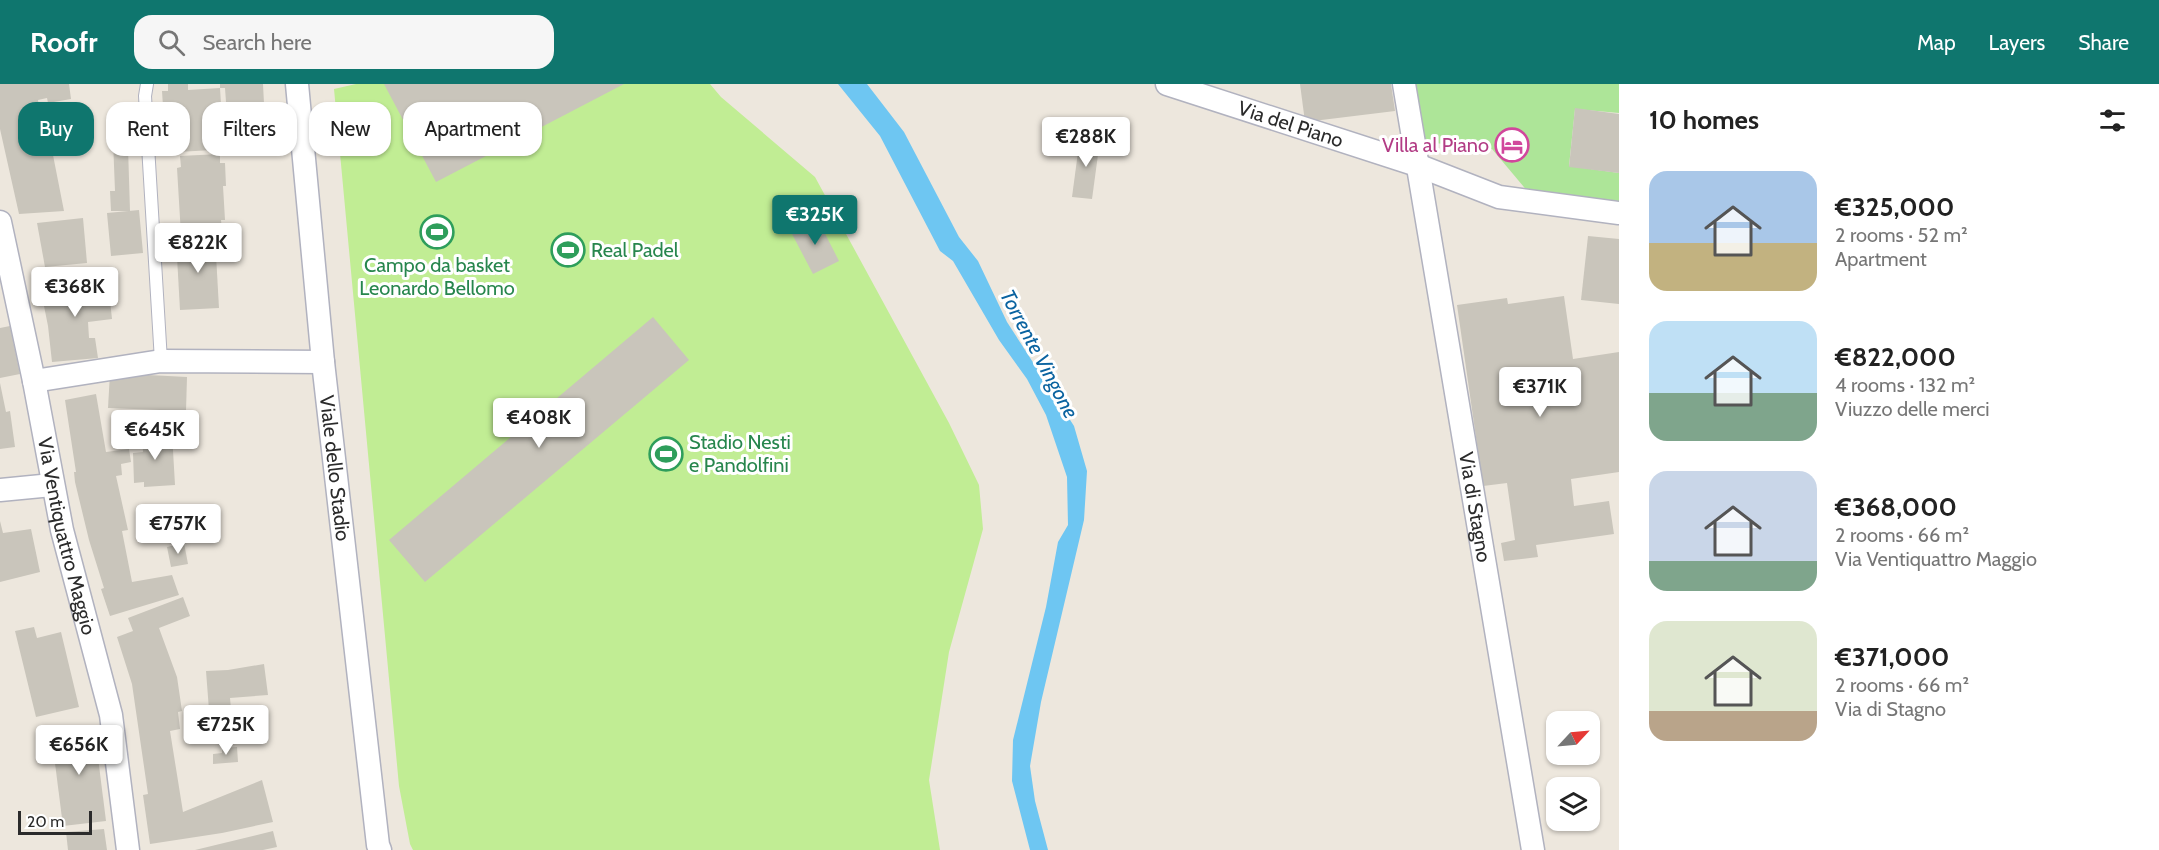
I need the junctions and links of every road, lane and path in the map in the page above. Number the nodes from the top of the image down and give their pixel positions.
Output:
1 (147, 84) edge
2 (297, 84) edge
3 (1167, 84) edge
4 (1404, 84) edge
5 (1417, 165) junction
6 (1619, 213) edge
7 (0, 222) edge
8 (162, 361) junction
9 (323, 362) junction
10 (34, 381) junction
11 (52, 485) junction
12 (0, 490) edge
13 (128, 850) edge
14 (380, 850) edge
15 (1533, 850) edge

1 - 8 lane
2 - 9 street, Viale dello Stadio
3 - 5 street, Via del Piano
4 - 5 street
5 - 6 street, Via del Piano
5 - 15 street, Via di Stagno
7 - 10 street, Via Ventiquattro Maggio
8 - 9 street
8 - 10 street
9 - 14 street, Viale dello Stadio
10 - 11 street, Via Ventiquattro Maggio
11 - 12 street
11 - 13 street, Via Ventiquattro Maggio

